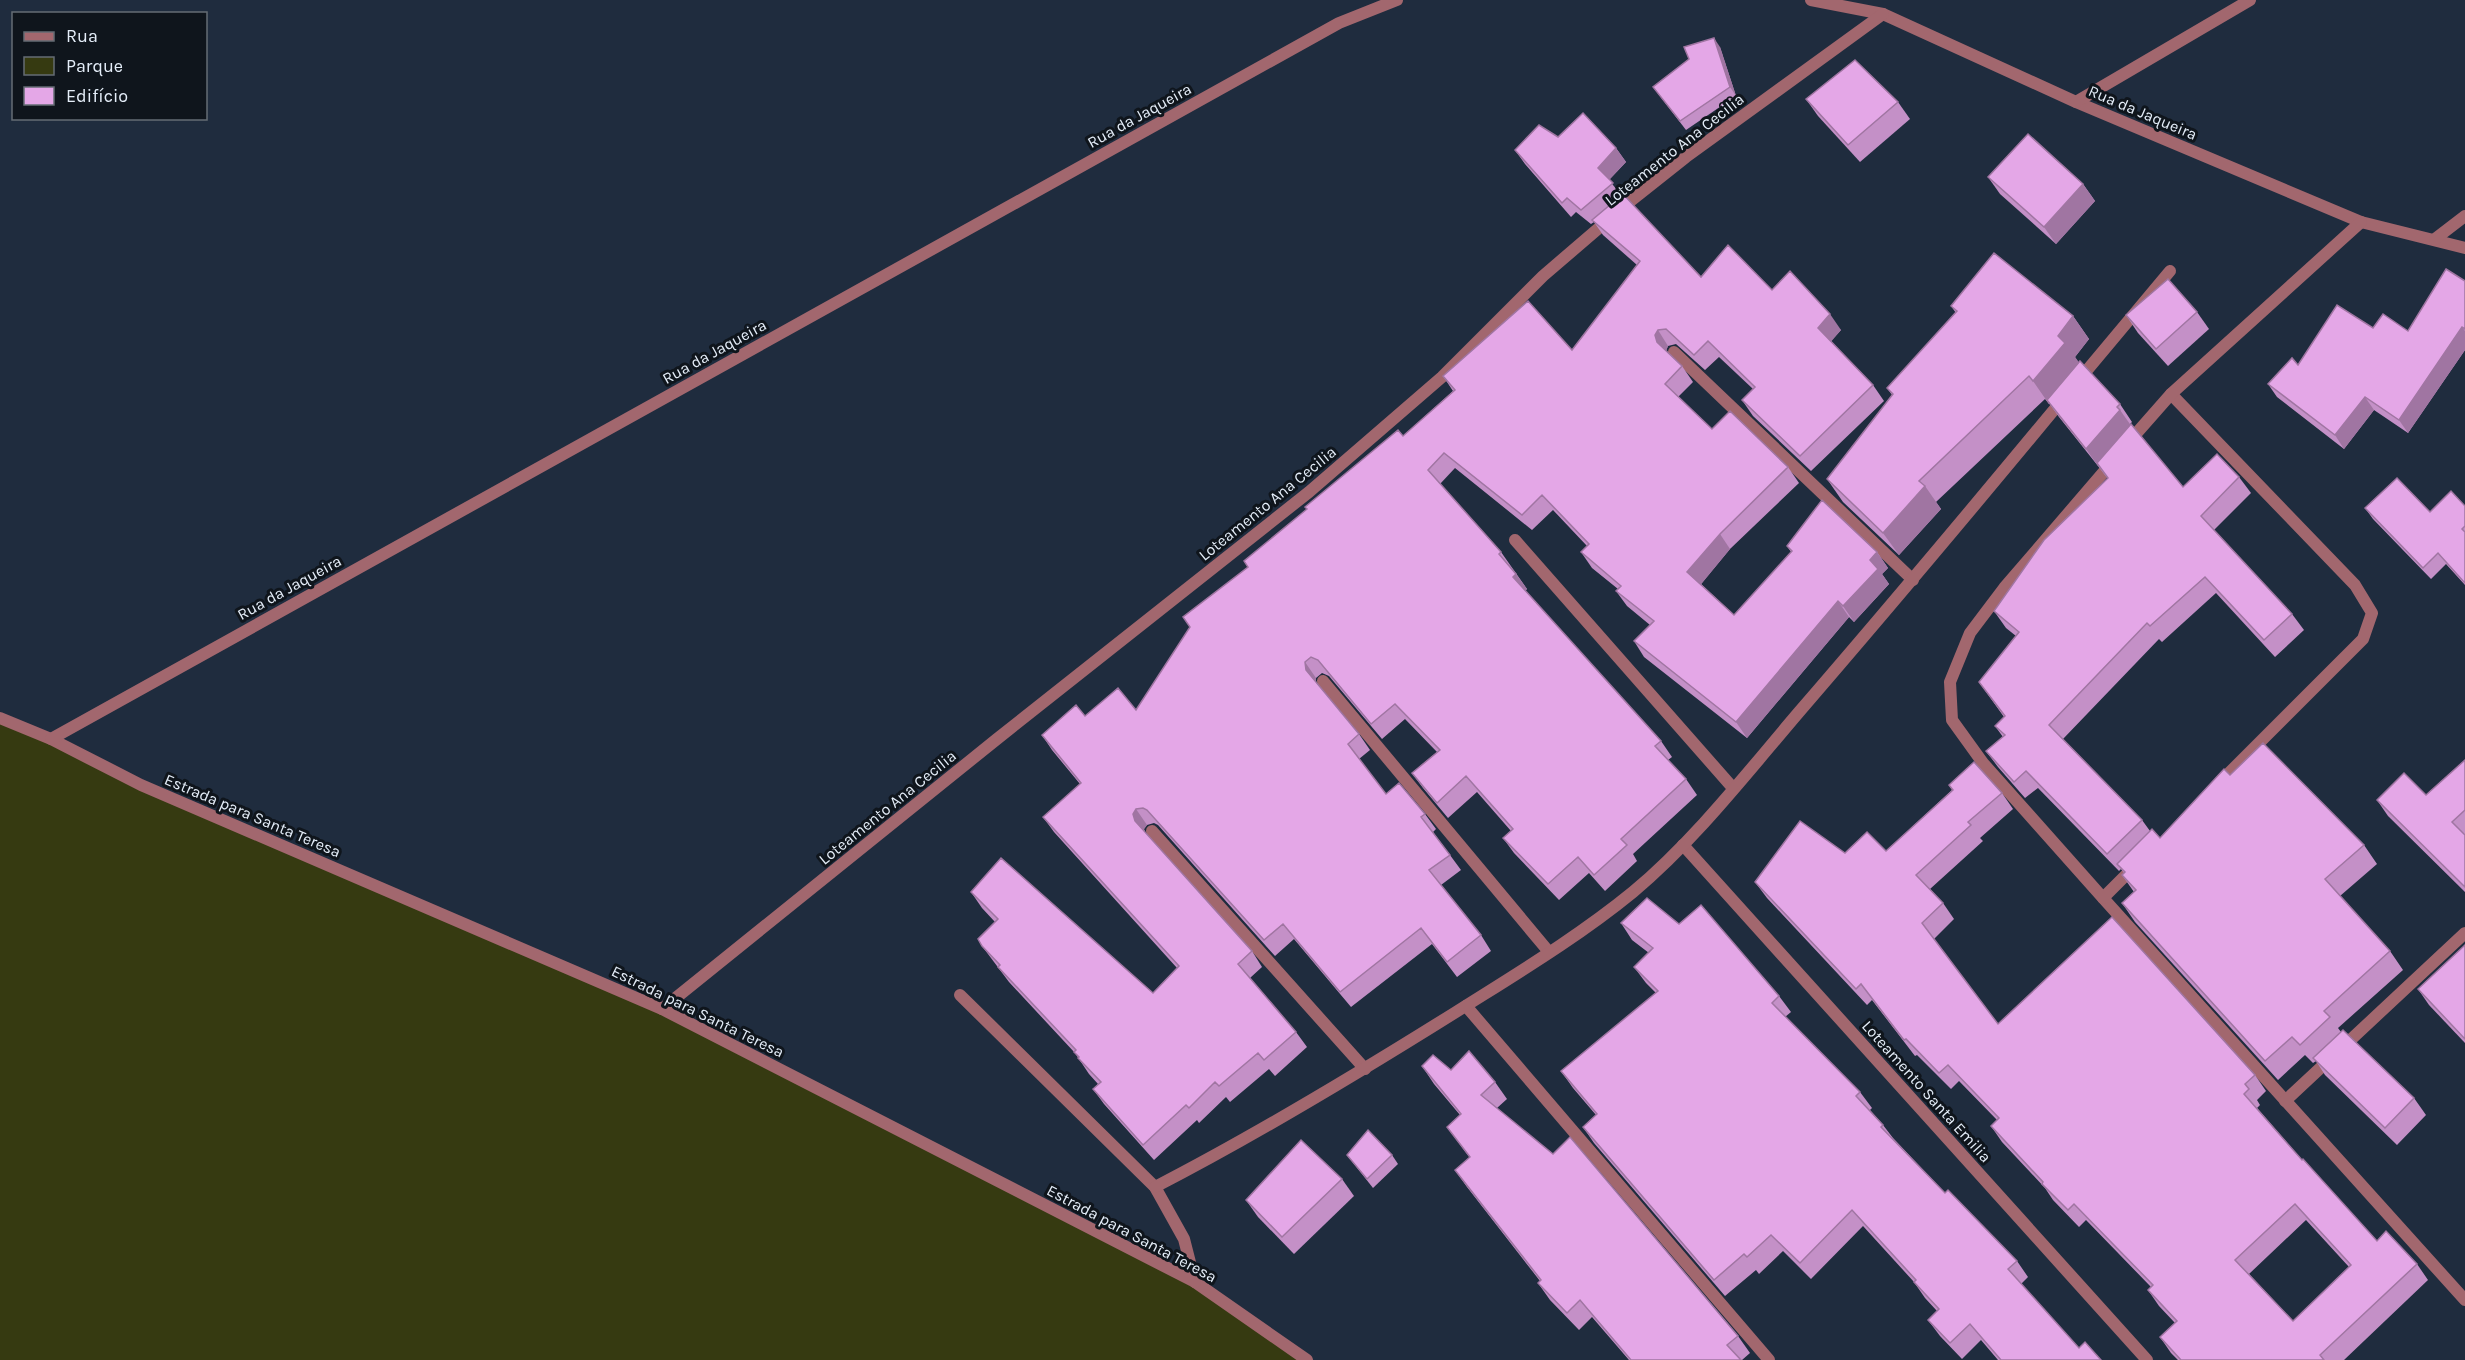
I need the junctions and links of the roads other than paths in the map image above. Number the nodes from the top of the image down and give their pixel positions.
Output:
1 (1397, 0) edge
2 (1811, 0) edge
3 (2250, 0) edge
4 (1883, 14) junction
5 (2076, 102) junction
6 (2465, 216) edge
7 (2361, 222) junction
8 (2434, 239) junction
9 (2465, 248) edge
10 (2170, 272) dead end
11 (1674, 352) edge
12 (2171, 394) junction
13 (1515, 540) dead end
14 (1913, 580) junction
15 (1323, 681) edge
16 (0, 718) edge
17 (51, 739) junction
18 (1733, 788) junction
19 (2211, 791) edge
20 (1152, 831) edge
21 (1683, 845) junction
22 (2144, 857) edge
23 (2103, 898) junction
24 (2465, 933) edge
25 (1549, 952) junction
26 (960, 994) dead end
27 (1466, 1006) junction
28 (663, 1009) junction
29 (1365, 1069) junction
30 (2285, 1101) junction
31 (1155, 1187) junction
32 (1196, 1282) junction
33 (2465, 1300) edge
34 (1307, 1360) edge
35 (1769, 1360) edge
36 (2147, 1360) edge

1 - 17 street, Rua da Jaqueira
2 - 4 street, Rua da Jaqueira
3 - 5 street
4 - 5 street, Rua da Jaqueira
4 - 28 street, Loteamento Ana Cecilia
5 - 7 street, Rua da Jaqueira
6 - 8 street
7 - 8 street, Rua da Jaqueira
7 - 12 street
8 - 9 street, Rua da Jaqueira
10 - 14 street
11 - 14 street
12 - 19 street
12 - 23 street
13 - 18 street
14 - 18 street
15 - 25 street
16 - 17 street, Estrada para Santa Teresa
17 - 28 street, Estrada para Santa Teresa
18 - 21 street
20 - 29 street
21 - 25 street
21 - 36 street, Loteamento Santa Emilia
22 - 23 street
23 - 30 street
24 - 30 street
25 - 27 street
26 - 31 street
27 - 29 street
27 - 35 street
28 - 32 street, Estrada para Santa Teresa
29 - 31 street
30 - 33 street
31 - 32 street
32 - 34 street, Estrada para Santa Teresa

